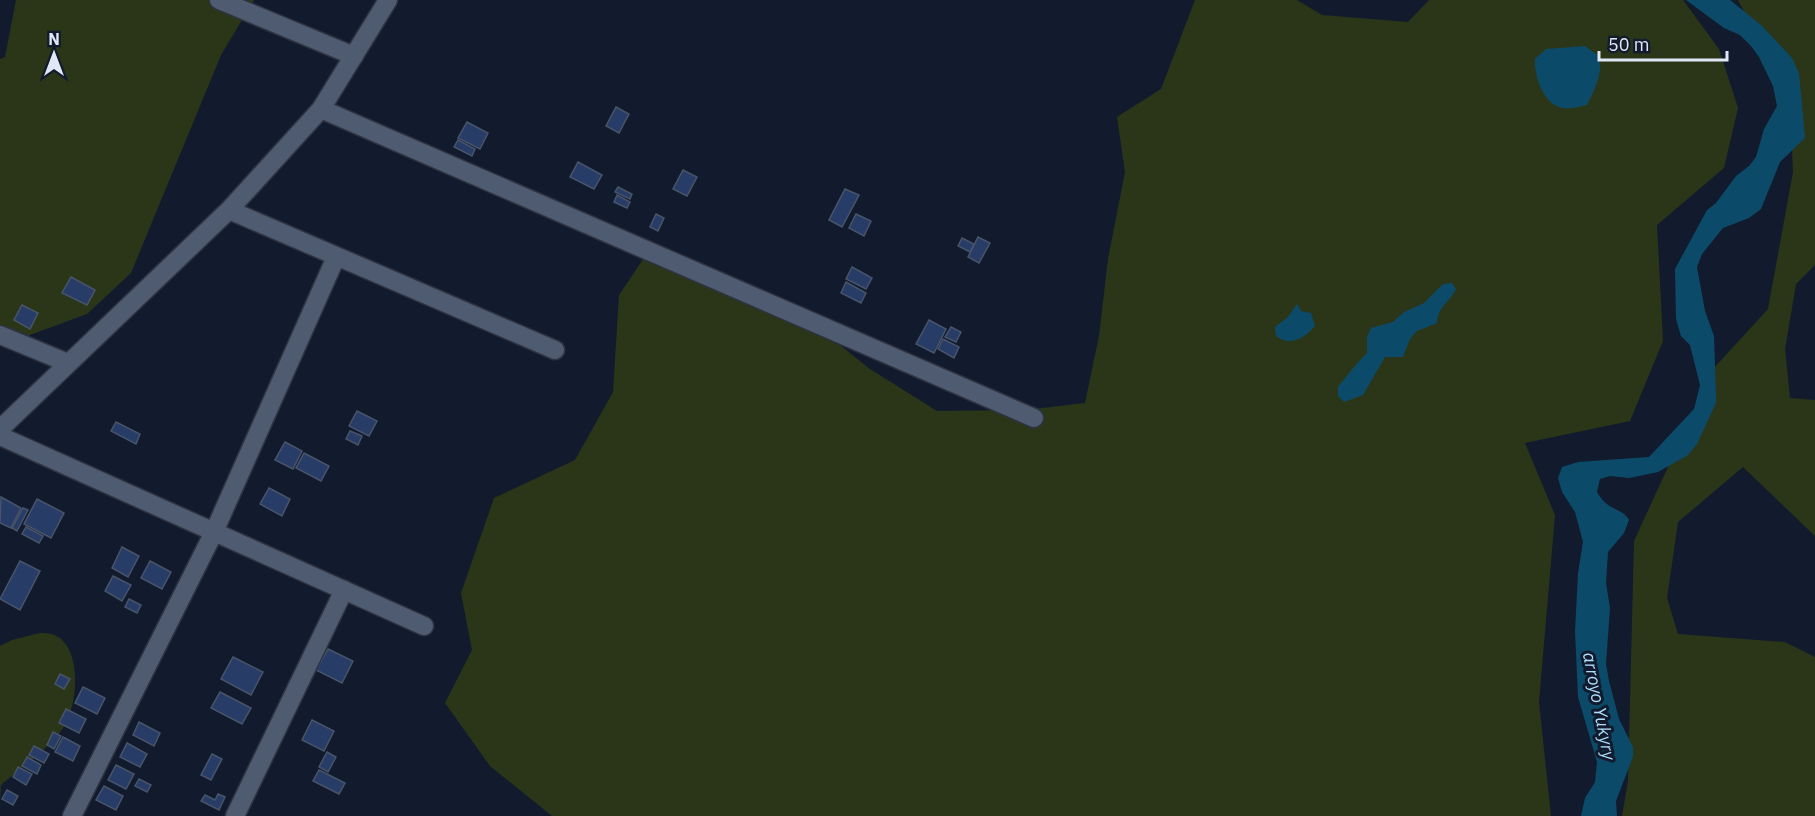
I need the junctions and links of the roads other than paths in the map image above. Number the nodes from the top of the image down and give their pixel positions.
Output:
1 (219, 0) edge
2 (388, 0) edge
3 (354, 56) junction
4 (321, 109) junction
5 (229, 210) junction
6 (336, 257) junction
7 (0, 335) edge
8 (555, 350) dead end
9 (68, 363) junction
10 (1034, 418) dead end
11 (0, 429) edge
12 (0, 436) edge
13 (214, 532) junction
14 (344, 590) junction
15 (424, 626) dead end
16 (72, 816) edge
17 (236, 816) edge

1 - 3 street
2 - 3 street
3 - 4 street
4 - 5 street
4 - 10 street
5 - 6 street
5 - 9 street
6 - 8 street
6 - 13 street
7 - 9 street
9 - 11 street
12 - 13 street
13 - 14 street
13 - 16 street
14 - 15 street
14 - 17 street

